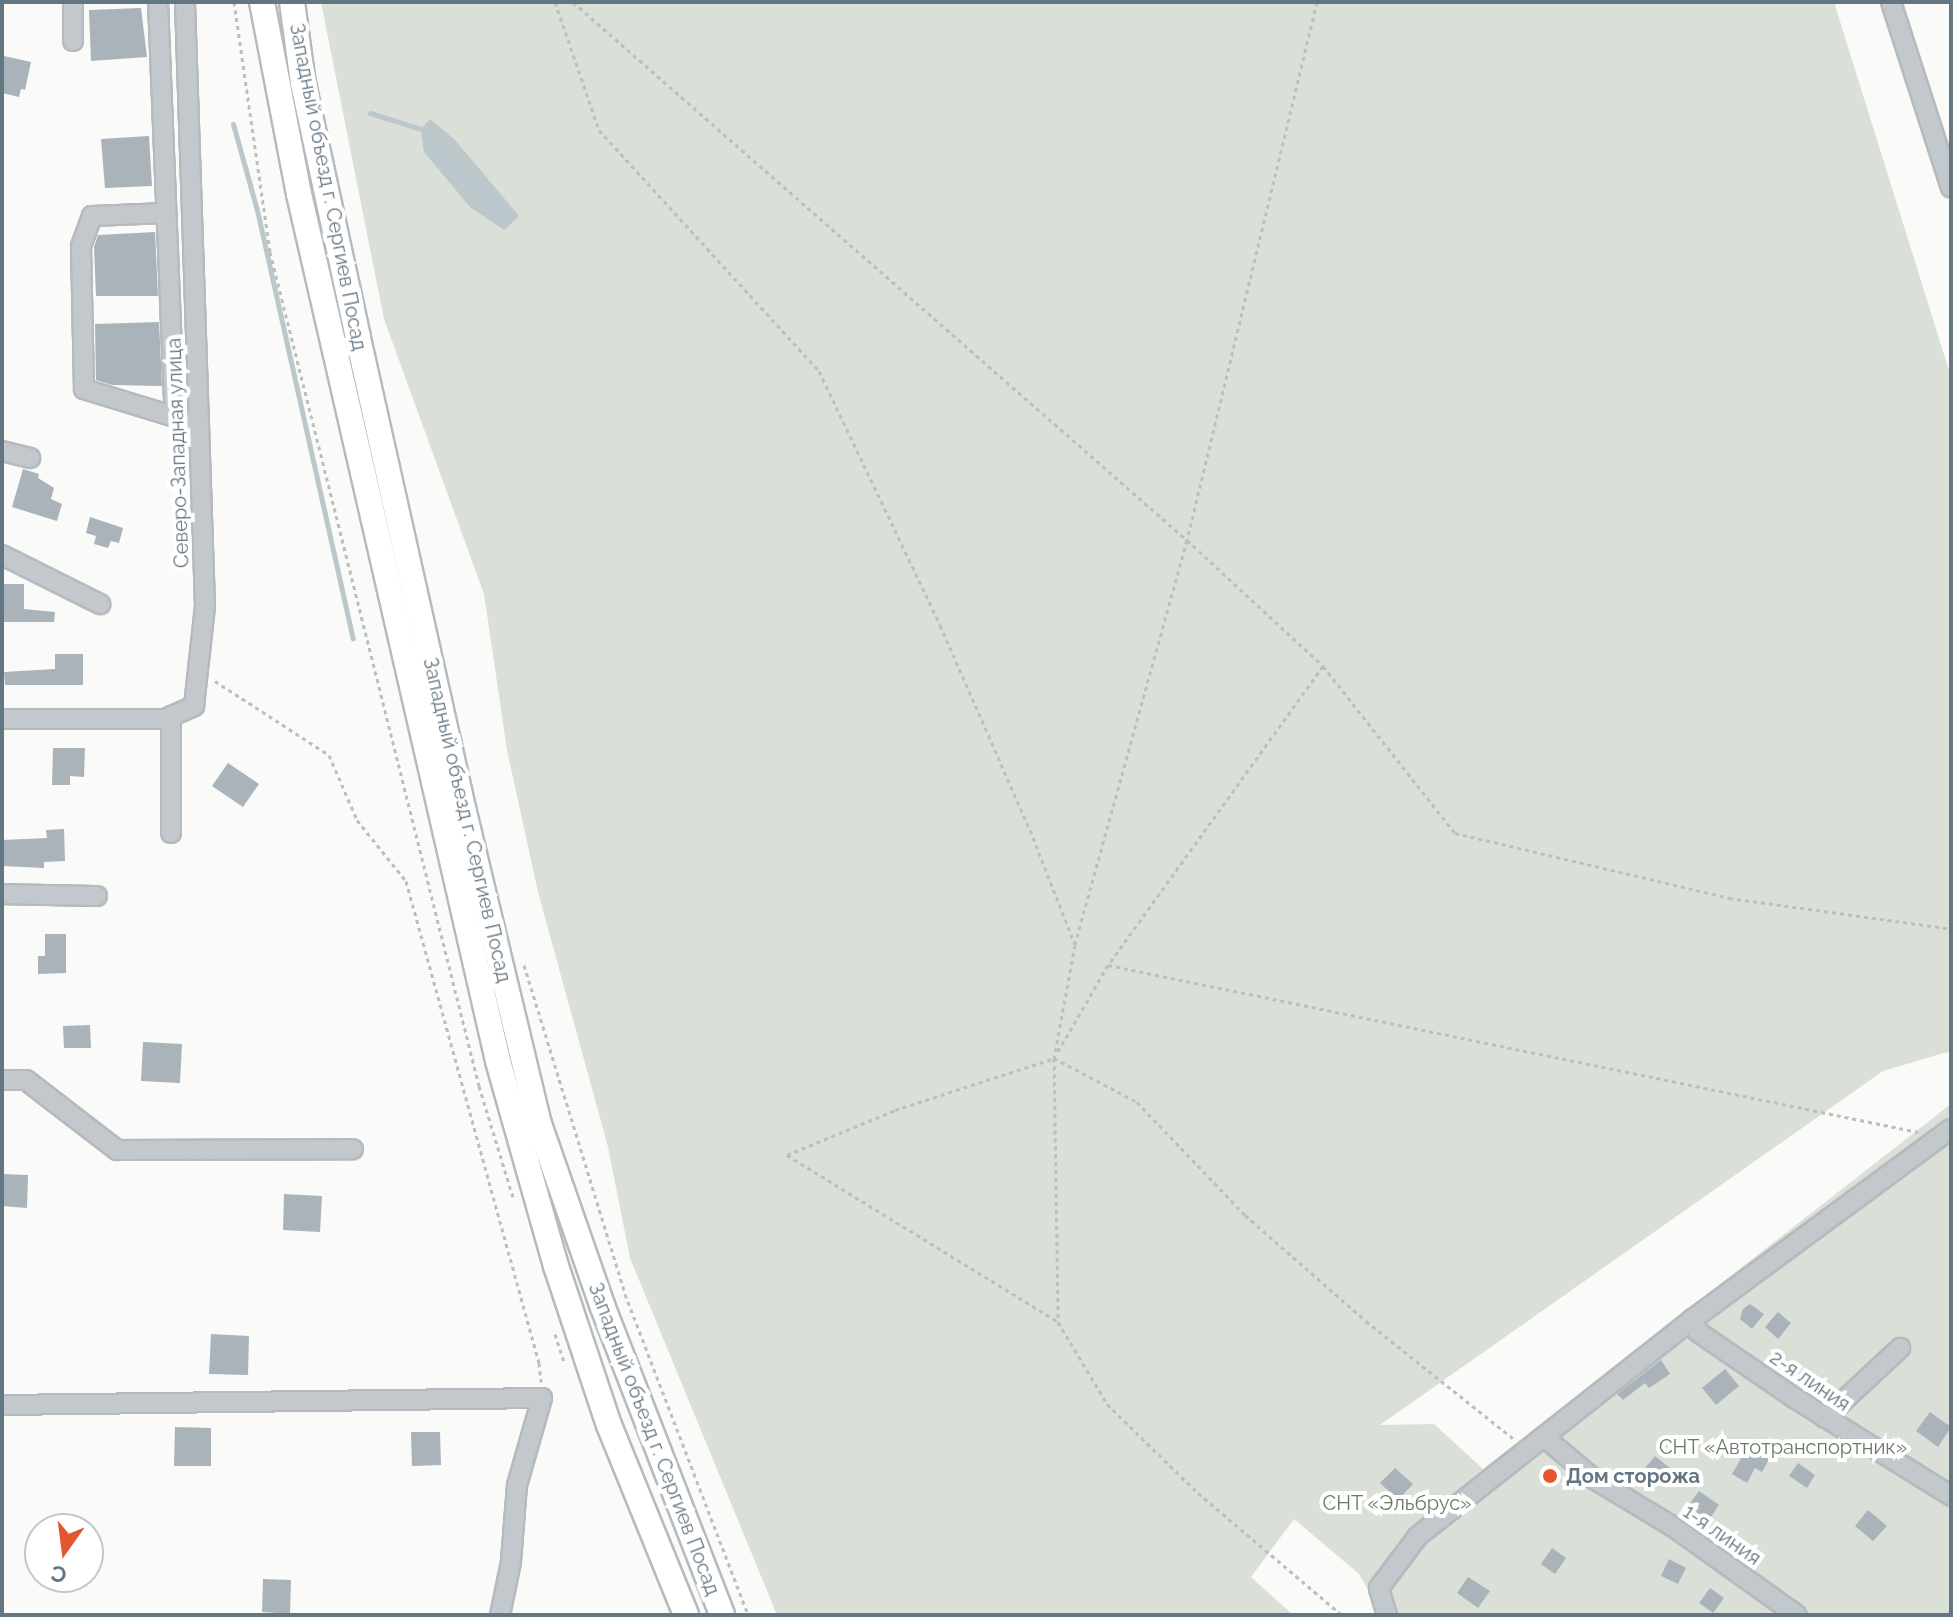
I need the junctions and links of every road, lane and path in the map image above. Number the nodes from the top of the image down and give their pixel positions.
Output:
1 (73, 2) edge
2 (158, 2) edge
3 (185, 2) edge
4 (262, 2) edge
5 (292, 2) edge
6 (555, 2) edge
7 (573, 2) edge
8 (1317, 2) edge
9 (1891, 2) edge
10 (73, 41) dead end
11 (1951, 188) edge
12 (166, 213) junction
13 (175, 417) junction
14 (199, 427) junction
15 (2, 451) edge
16 (30, 458) dead end
17 (1187, 540) junction
18 (2, 555) edge
19 (100, 604) dead end
20 (1323, 666) junction
21 (198, 670) junction
22 (171, 716) junction
23 (2, 719) edge
24 (171, 833) dead end
25 (2, 894) edge
26 (97, 896) dead end
27 (1951, 929) edge
28 (1075, 945) junction
29 (523, 962) dead end
30 (1108, 965) junction
31 (1054, 1058) junction
32 (2, 1080) edge
33 (1946, 1133) edge
34 (353, 1149) dead end
35 (1693, 1319) junction
36 (1058, 1322) junction
37 (1900, 1348) dead end
38 (542, 1398) junction
39 (2, 1405) edge
40 (1825, 1418) junction
41 (1544, 1437) junction
42 (1527, 1450) junction
43 (1951, 1496) edge
44 (500, 1615) edge
45 (686, 1615) edge
46 (722, 1615) edge
47 (748, 1615) edge
48 (1342, 1615) edge
49 (1387, 1615) edge
50 (1797, 1615) edge

1 - 10 street
2 - 12 street
3 - 14 street, Северо-Западная улица
4 - 45 main road, Западный объезд г. Сергиев Посад
5 - 46 main road, Западный объезд г. Сергиев Посад
6 - 28 path
7 - 17 path
8 - 17 path
9 - 11 street
12 - 13 street
12 - 13 street
13 - 14 street
14 - 21 street, Северо-Западная улица
15 - 16 street
17 - 20 path
17 - 28 path
18 - 19 street
20 - 27 path
20 - 30 path
21 - 22 street, Северо-Западная улица
21 - 38 path
22 - 23 street
22 - 24 street
25 - 26 street
28 - 31 path
29 - 47 path
30 - 31 path
30 - 33 path
31 - 36 path
31 - 36 path
31 - 42 path
32 - 34 street
33 - 35 street
35 - 40 street, 2-я линия
35 - 41 street
36 - 48 path
37 - 40 street
38 - 39 street
38 - 44 street
40 - 43 street, 2-я линия
41 - 42 street
41 - 50 street, 1-я линия
42 - 49 street

